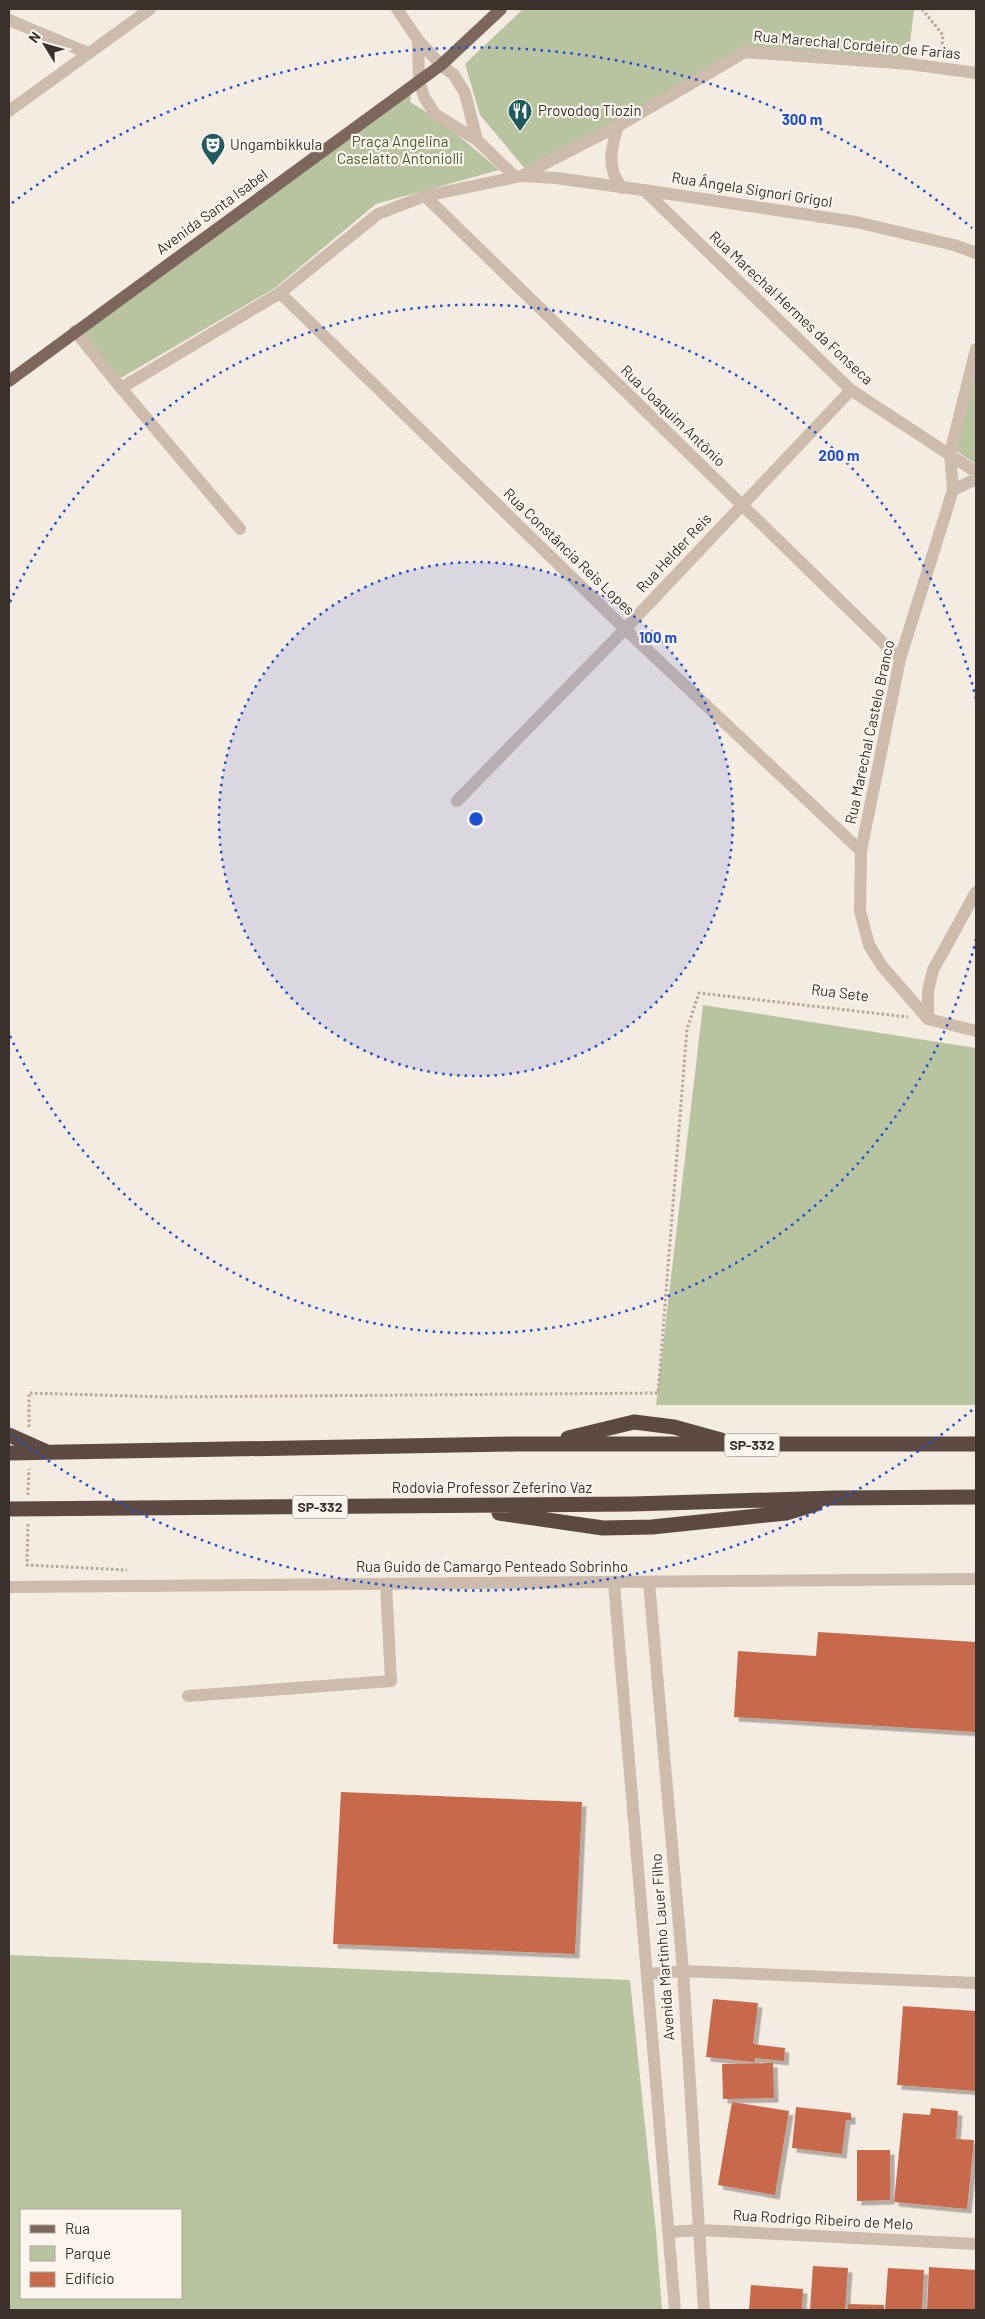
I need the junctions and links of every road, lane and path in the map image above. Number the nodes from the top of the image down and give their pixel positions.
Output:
1 (150, 9) edge
2 (397, 9) edge
3 (501, 9) edge
4 (922, 9) edge
5 (9, 20) edge
6 (418, 40) junction
7 (88, 52) junction
8 (441, 66) junction
9 (940, 68) junction
10 (976, 73) edge
11 (419, 81) junction
12 (9, 112) edge
13 (618, 126) junction
14 (476, 140) junction
15 (518, 177) junction
16 (622, 188) junction
17 (643, 190) junction
18 (425, 196) junction
19 (976, 253) edge
20 (280, 293) junction
21 (75, 332) junction
22 (976, 349) edge
23 (9, 381) edge
24 (121, 388) junction
25 (851, 390) junction
26 (950, 454) junction
27 (976, 472) edge
28 (976, 479) edge
29 (953, 490) junction
30 (741, 505) junction
31 (240, 530) dead end
32 (625, 629) junction
33 (900, 659) junction
34 (458, 801) dead end
35 (861, 851) junction
36 (976, 892) edge
37 (928, 1020) junction
38 (976, 1031) edge
39 (29, 1433) dead end
40 (9, 1435) edge
41 (976, 1444) edge
42 (527, 1445) junction
43 (750, 1445) junction
44 (9, 1453) edge
45 (51, 1454) junction
46 (29, 1462) dead end
47 (976, 1497) edge
48 (835, 1498) junction
49 (28, 1505) dead end
50 (448, 1506) junction
51 (9, 1508) edge
52 (28, 1522) dead end
53 (128, 1570) dead end
54 (976, 1579) edge
55 (649, 1582) junction
56 (614, 1583) junction
57 (386, 1584) junction
58 (9, 1586) edge
59 (188, 1696) dead end
60 (683, 1971) junction
61 (648, 1974) junction
62 (976, 1983) edge
63 (700, 2230) junction
64 (669, 2232) junction
65 (976, 2244) edge
66 (675, 2310) edge
67 (704, 2310) edge

1 - 7 street
2 - 6 street
3 - 8 main road, Avenida Santa Isabel
4 - 9 path
5 - 7 street
6 - 8 street
6 - 11 street
7 - 12 street
8 - 11 main road, Avenida Santa Isabel
8 - 14 street
9 - 10 street, Rua Marechal Cordeiro de Farias
9 - 13 street, Rua Marechal Cordeiro de Farias
11 - 14 street
11 - 21 main road, Avenida Santa Isabel
13 - 15 street, Rua Marechal Cordeiro de Farias
13 - 16 street
14 - 15 street
15 - 16 street, Rua Ângela Signori Grigol
15 - 18 street, Rua Marechal Cordeiro de Farias
16 - 17 street, Rua Ângela Signori Grigol
17 - 19 street, Rua Ângela Signori Grigol
17 - 25 street, Rua Marechal Hermes da Fonseca
18 - 20 street, Rua Marechal Cordeiro de Farias
18 - 30 street, Rua Joaquim Antônio
20 - 24 street, Rua Marechal Cordeiro de Farias
20 - 32 street, Rua Constância Reis Lopes
21 - 23 main road, Avenida Santa Isabel
21 - 24 street
22 - 26 street, Rua Marechal Castelo Branco
24 - 31 street
25 - 26 street, Rua Marechal Hermes da Fonseca
25 - 30 street, Rua Helder Reis
26 - 27 street, Rua Marechal Hermes da Fonseca
26 - 29 street, Rua Marechal Castelo Branco
28 - 29 street
29 - 33 street, Rua Marechal Castelo Branco
30 - 32 street, Rua Helder Reis
30 - 33 street, Rua Joaquim Antônio
32 - 34 street, Rua Helder Reis
32 - 35 street, Rua Constância Reis Lopes
33 - 35 street, Rua Marechal Castelo Branco
35 - 37 street, Rua Marechal Castelo Branco
36 - 37 street
37 - 38 street
37 - 39 path, Rua Sete
40 - 45 highway
41 - 43 highway, SP-332
42 - 43 highway, SP-332
42 - 43 highway
42 - 45 highway, SP-332
44 - 45 highway, SP-332
46 - 49 path
47 - 48 highway, Rodovia Professor Zeferino Vaz / SP-332
48 - 50 highway, Rodovia Professor Zeferino Vaz / SP-332
48 - 50 highway
50 - 51 highway, Rodovia Professor Zeferino Vaz / SP-332
52 - 53 path
54 - 55 street, Rua Guido de Camargo Penteado Sobrinho
55 - 56 street, Rua Guido de Camargo Penteado Sobrinho
55 - 60 street, Avenida Martinho Lauer Filho
56 - 57 street, Rua Guido de Camargo Penteado Sobrinho
56 - 61 street, Avenida Martinho Lauer Filho
57 - 58 street, Rua Guido de Camargo Penteado Sobrinho
57 - 59 street
60 - 61 street
60 - 62 street
60 - 63 street, Avenida Martinho Lauer Filho
61 - 64 street, Avenida Martinho Lauer Filho
63 - 64 street, Rua Rodrigo Ribeiro de Melo
63 - 65 street, Rua Rodrigo Ribeiro de Melo
63 - 67 street, Avenida Martinho Lauer Filho
64 - 66 street, Avenida Martinho Lauer Filho

